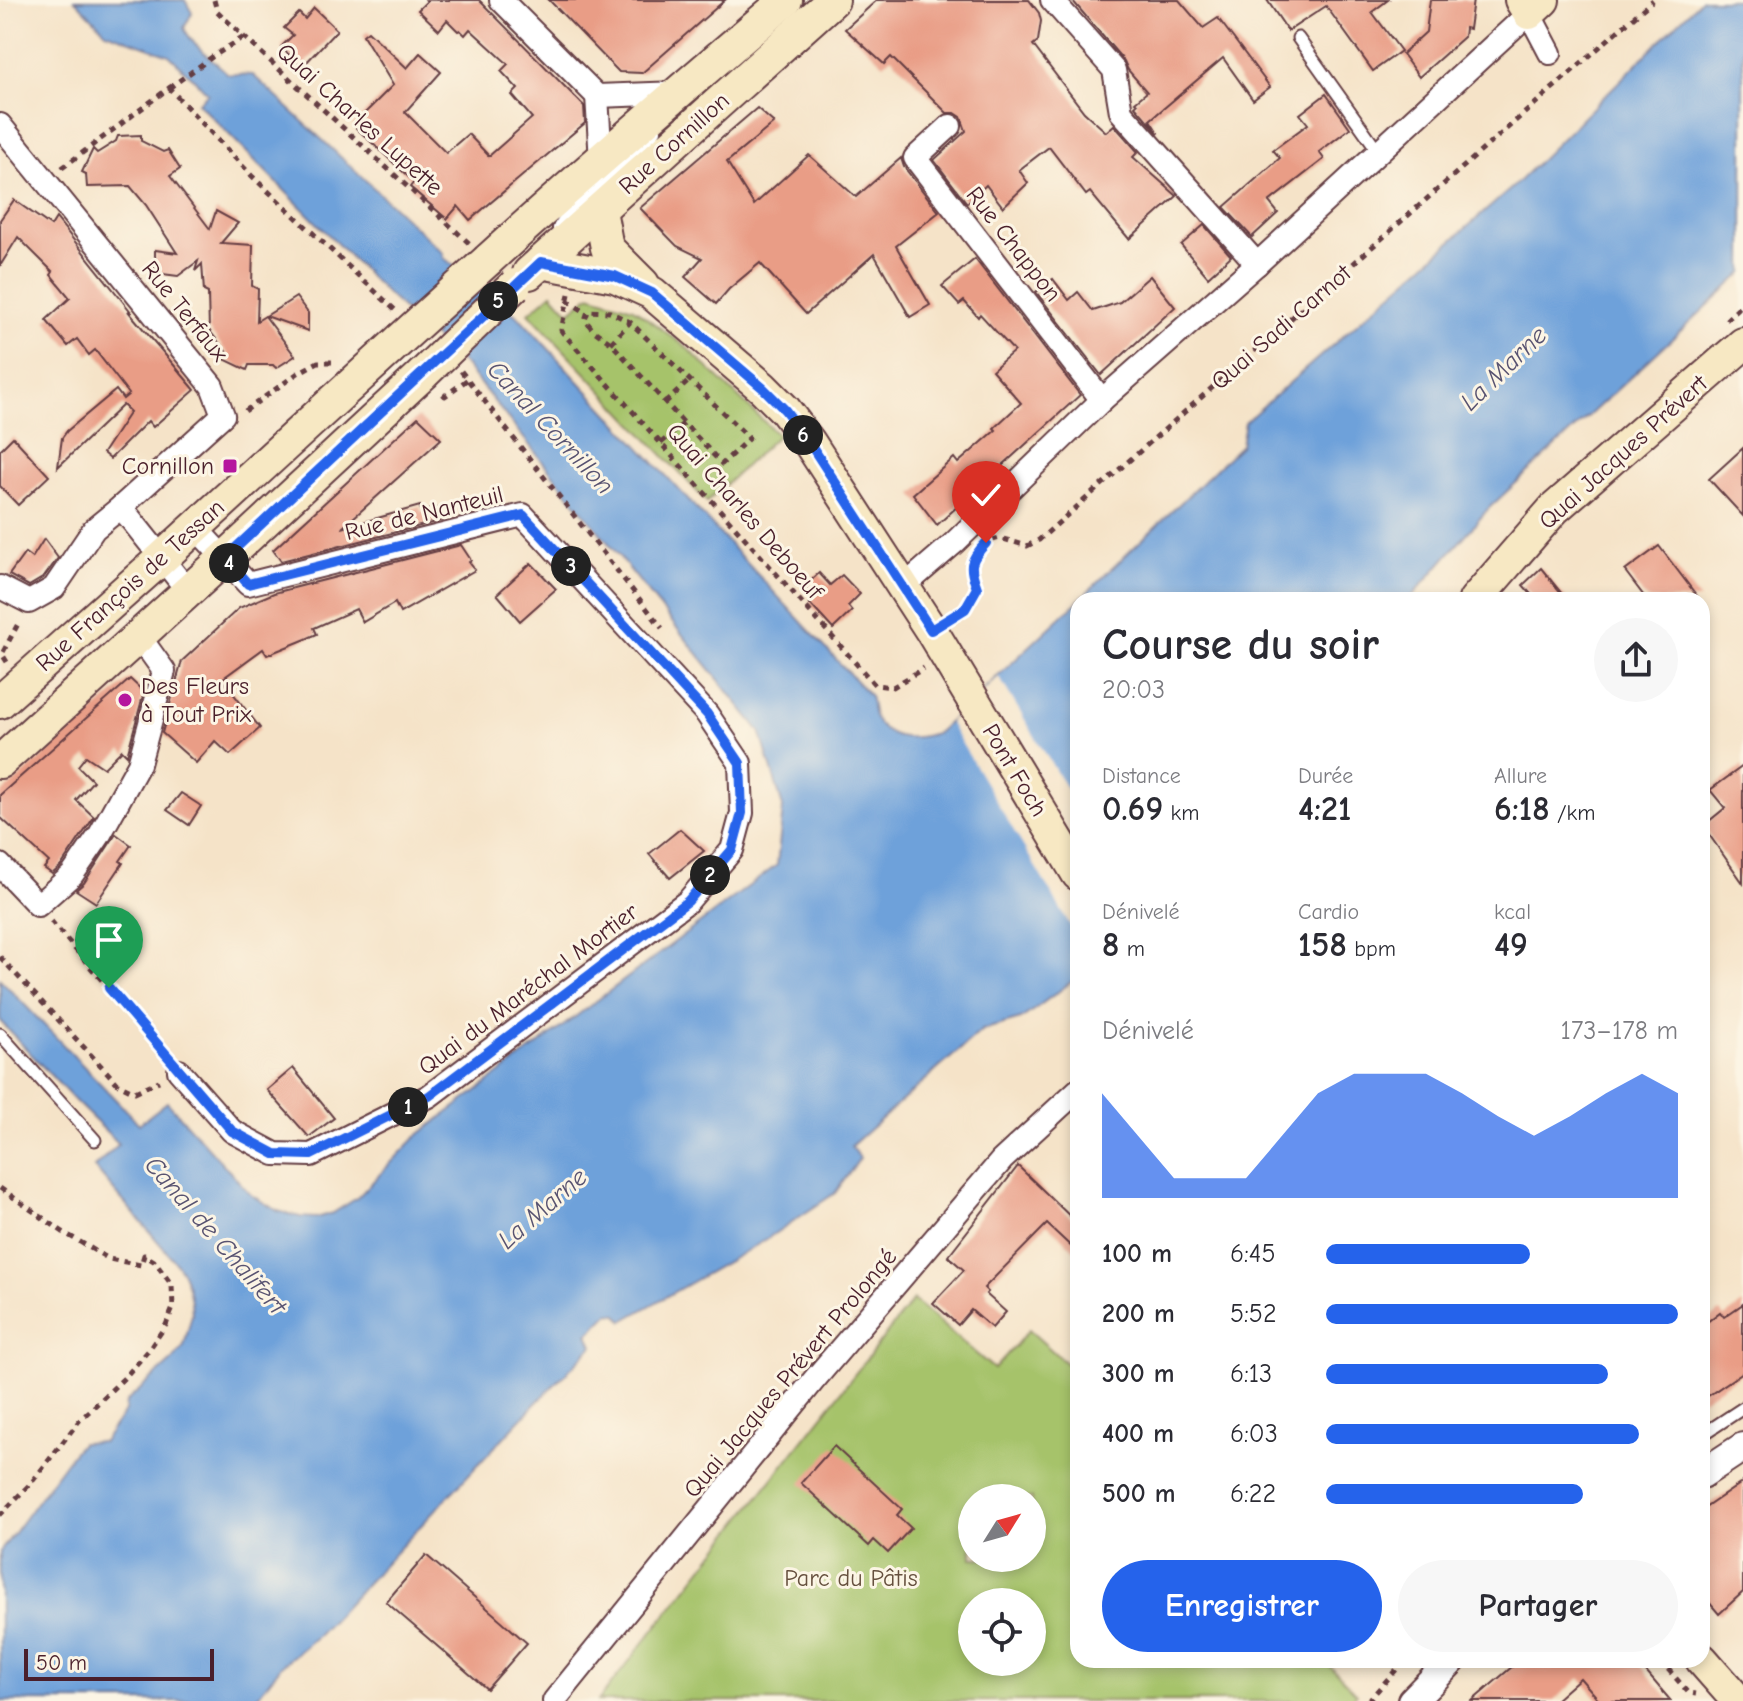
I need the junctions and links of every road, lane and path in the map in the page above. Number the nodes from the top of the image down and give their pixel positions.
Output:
1 (214, 0) edge
2 (501, 0) edge
3 (786, 0) edge
4 (833, 0) edge
5 (1052, 0) edge
6 (1653, 0) edge
7 (1531, 4) edge
8 (244, 37) junction
9 (1298, 38) dead end
10 (1550, 53) dead end
11 (169, 88) junction
12 (678, 93) junction
13 (597, 96) junction
14 (0, 125) edge
15 (950, 126) dead end
16 (1379, 152) junction
17 (601, 161) junction
18 (45, 180) junction
19 (600, 210) junction
20 (488, 260) junction
21 (541, 262) junction
22 (1257, 264) junction
23 (589, 272) junction
24 (515, 285) joint
25 (652, 293) junction
26 (567, 300) junction
27 (587, 313) junction
28 (630, 322) junction
29 (401, 327) junction
30 (611, 343) junction
31 (1743, 344) edge
32 (358, 378) junction
33 (468, 379) dead end
34 (690, 380) junction
35 (1102, 400) junction
36 (665, 403) junction
37 (223, 415) junction
38 (684, 423) junction
39 (661, 443) junction
40 (121, 507) junction
41 (195, 527) junction
42 (986, 543) dead end
43 (975, 554) dead end
44 (162, 558) junction
45 (225, 558) junction
46 (0, 587) edge
47 (903, 587) junction
48 (188, 591) junction
49 (1482, 592) edge
50 (29, 602) junction
51 (931, 630) junction
52 (139, 636) junction
53 (671, 639) dead end
54 (10, 693) edge
55 (0, 762) edge
56 (732, 850) joint
57 (1070, 861) edge
58 (0, 865) edge
59 (38, 905) junction
60 (0, 957) edge
61 (0, 1034) edge
62 (179, 1071) junction
63 (1070, 1097) edge
64 (95, 1140) dead end
65 (0, 1188) edge
66 (1743, 1408) edge
67 (1710, 1430) edge
68 (1743, 1447) edge
69 (1710, 1469) edge
70 (0, 1515) edge
71 (1398, 1668) edge
72 (1444, 1668) edge
73 (1709, 1668) edge
74 (554, 1701) edge
75 (1368, 1701) edge
76 (1412, 1701) edge
77 (1738, 1701) edge

1 - 8 path, Quai Charles Lupette
2 - 13 street
3 - 12 main road, Rue Cornillon
4 - 19 main road, Rue Cornillon
5 - 22 street
6 - 42 path, Quai Sadi Carnot
7 - 10 street
7 - 16 street
8 - 11 path
8 - 20 path, Quai Charles Lupette
9 - 16 lane
11 - 18 path
11 - 29 path
12 - 13 street
12 - 17 main road, Rue Cornillon
12 - 19 street
13 - 17 street
14 - 18 street, Rue Terfaux
15 - 35 street, Rue Chappon
16 - 22 street
17 - 20 main road, Rue Cornillon
17 - 21 street
18 - 37 street, Rue Terfaux
19 - 21 main road, Rue Cornillon
19 - 25 main road
20 - 29 main road, Rue Cornillon, bridge
21 - 23 main road
21 - 24 main road, Rue Cornillon
22 - 35 street
23 - 25 main road
23 - 26 path
24 - 45 main road, Rue François de Tessan, bridge
25 - 47 main road, Pont Foch
26 - 27 path
26 - 39 path, Quai Charles Deboeuf
27 - 28 path
27 - 30 path
28 - 30 path
28 - 34 path
29 - 32 main road, Rue François de Tessan
30 - 36 path
31 - 49 main road, Quai Jacques Prévert
32 - 37 path
32 - 41 main road, Rue François de Tessan
33 - 53 path
34 - 36 path
34 - 38 path
35 - 47 street
36 - 38 path
37 - 40 street
38 - 39 path
39 - 51 path, Quai Charles Deboeuf
40 - 44 street
40 - 50 street
41 - 44 main road, Rue François de Tessan
41 - 45 street
43 - 51 path
44 - 48 street
44 - 54 main road, Rue François de Tessan
45 - 48 main road, Rue François de Tessan
45 - 56 street, Rue de Nanteuil
46 - 50 street
47 - 51 main road, Pont Foch
48 - 52 main road, Rue François de Tessan
50 - 54 path
51 - 57 main road, Pont Foch
52 - 55 main road, Rue François de Tessan
52 - 59 street
56 - 62 street, Quai du Maréchal Mortier
58 - 59 street
59 - 62 path
60 - 62 path
61 - 64 lane
63 - 74 street, Quai Jacques Prévert Prolongé
65 - 70 path
66 - 67 lane
68 - 69 street
71 - 75 path
72 - 76 street
73 - 77 main road

